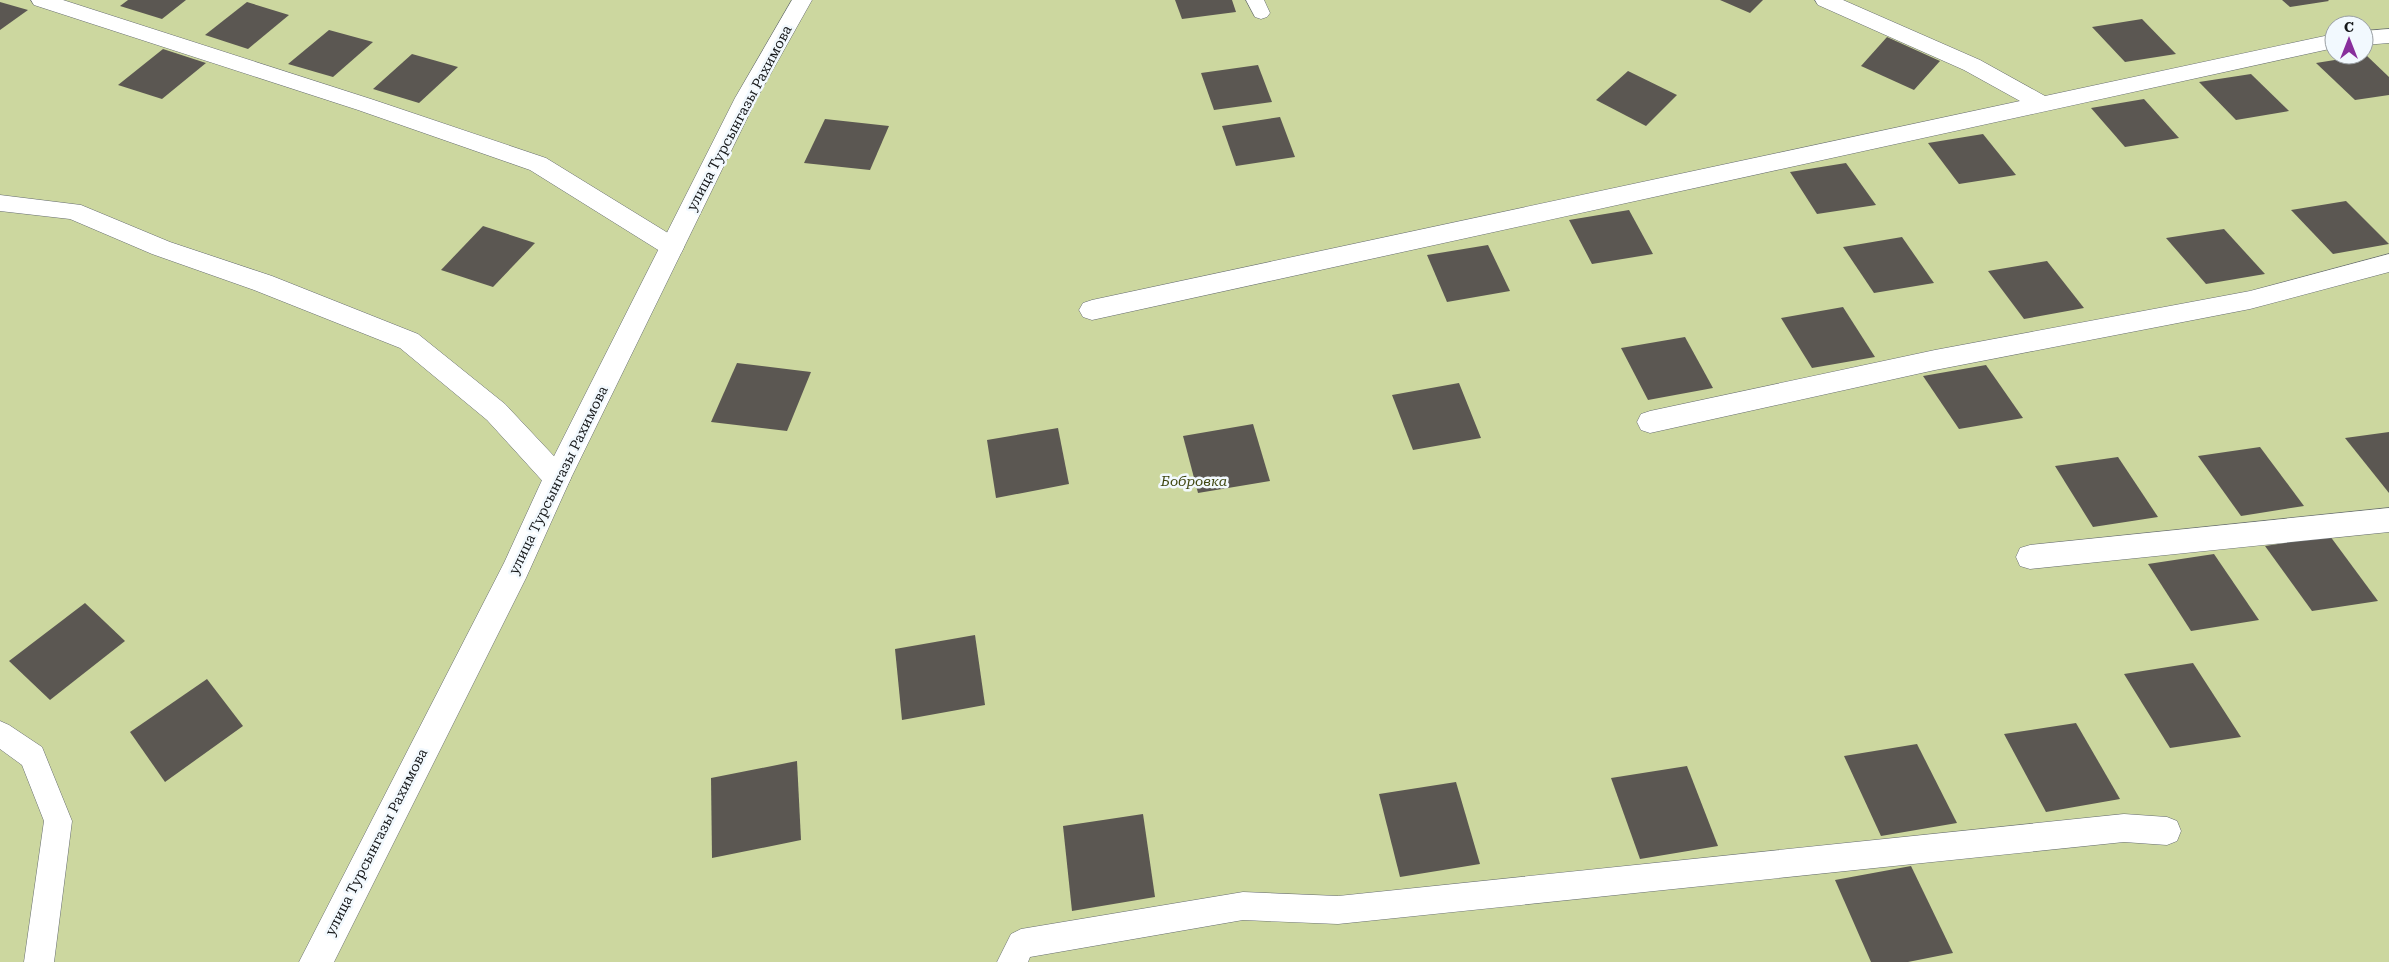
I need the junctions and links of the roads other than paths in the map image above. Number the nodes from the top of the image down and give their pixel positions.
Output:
1 (41, 0) edge
2 (802, 0) edge
3 (1826, 0) edge
4 (2389, 36) edge
5 (2374, 37) edge
6 (2324, 43) edge
7 (2042, 104) junction
8 (0, 203) edge
9 (672, 247) junction
10 (2389, 263) edge
11 (1092, 310) dead end
12 (1650, 422) dead end
13 (557, 478) junction
14 (2389, 520) edge
15 (2030, 557) dead end
16 (0, 734) edge
17 (2167, 831) dead end
18 (39, 962) edge
19 (316, 962) edge
20 (1012, 962) edge

1 - 9 street
2 - 9 street, улица Турсынгазы Рахимова
3 - 7 street
4 - 5 street
6 - 7 street
7 - 11 street
8 - 13 street
9 - 13 street, улица Турсынгазы Рахимова
10 - 12 street
13 - 19 street, улица Турсынгазы Рахимова
14 - 15 street
16 - 18 lane
17 - 20 lane

